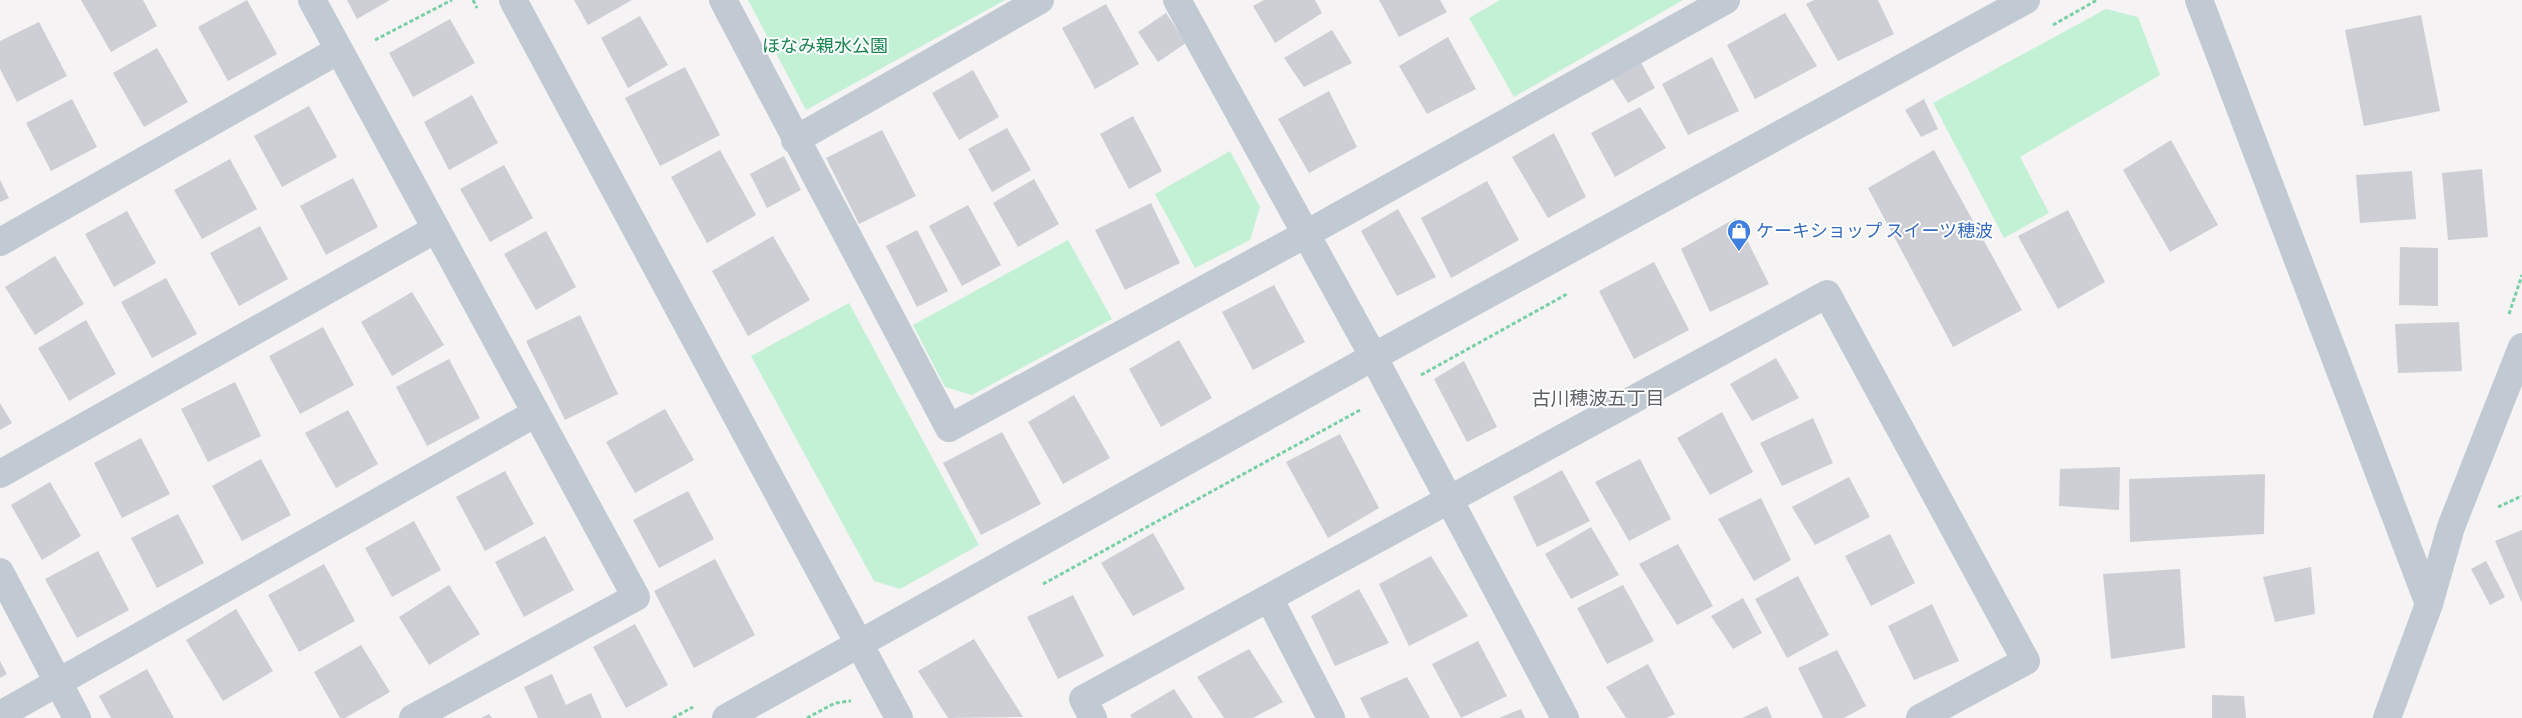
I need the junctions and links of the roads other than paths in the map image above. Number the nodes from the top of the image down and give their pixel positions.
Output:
1 (312, 0) edge
2 (513, 0) edge
3 (723, 0) edge
4 (1040, 0) edge
5 (1177, 0) edge
6 (1726, 0) edge
7 (2026, 0) edge
8 (2198, 0) edge
9 (341, 54) junction
10 (795, 140) junction
11 (436, 229) junction
12 (1306, 234) junction
13 (0, 242) edge
14 (2522, 347) edge
15 (1373, 357) junction
16 (536, 413) junction
17 (0, 474) edge
18 (1449, 500) junction
19 (0, 572) edge
20 (1269, 598) junction
21 (2429, 604) junction
22 (859, 644) junction
23 (58, 682) junction
24 (0, 715) edge
25 (77, 718) edge
26 (413, 718) edge
27 (726, 718) edge
28 (899, 718) edge
29 (1093, 718) edge
30 (1331, 718) edge
31 (1565, 718) edge
32 (1920, 718) edge
33 (2387, 718) edge

1 - 9 street
2 - 22 street
3 - 10 street
4 - 10 street
5 - 12 street
6 - 12 street
7 - 15 street
8 - 21 street
9 - 11 street
9 - 13 street
10 - 12 street
11 - 16 street
11 - 17 street
12 - 15 street
14 - 21 street
15 - 18 street
15 - 22 street
16 - 23 street
16 - 26 street
18 - 20 street
18 - 31 street
18 - 32 street
19 - 23 street
20 - 29 street
20 - 30 street
21 - 33 street
22 - 27 street
22 - 28 street
23 - 24 street
23 - 25 street

